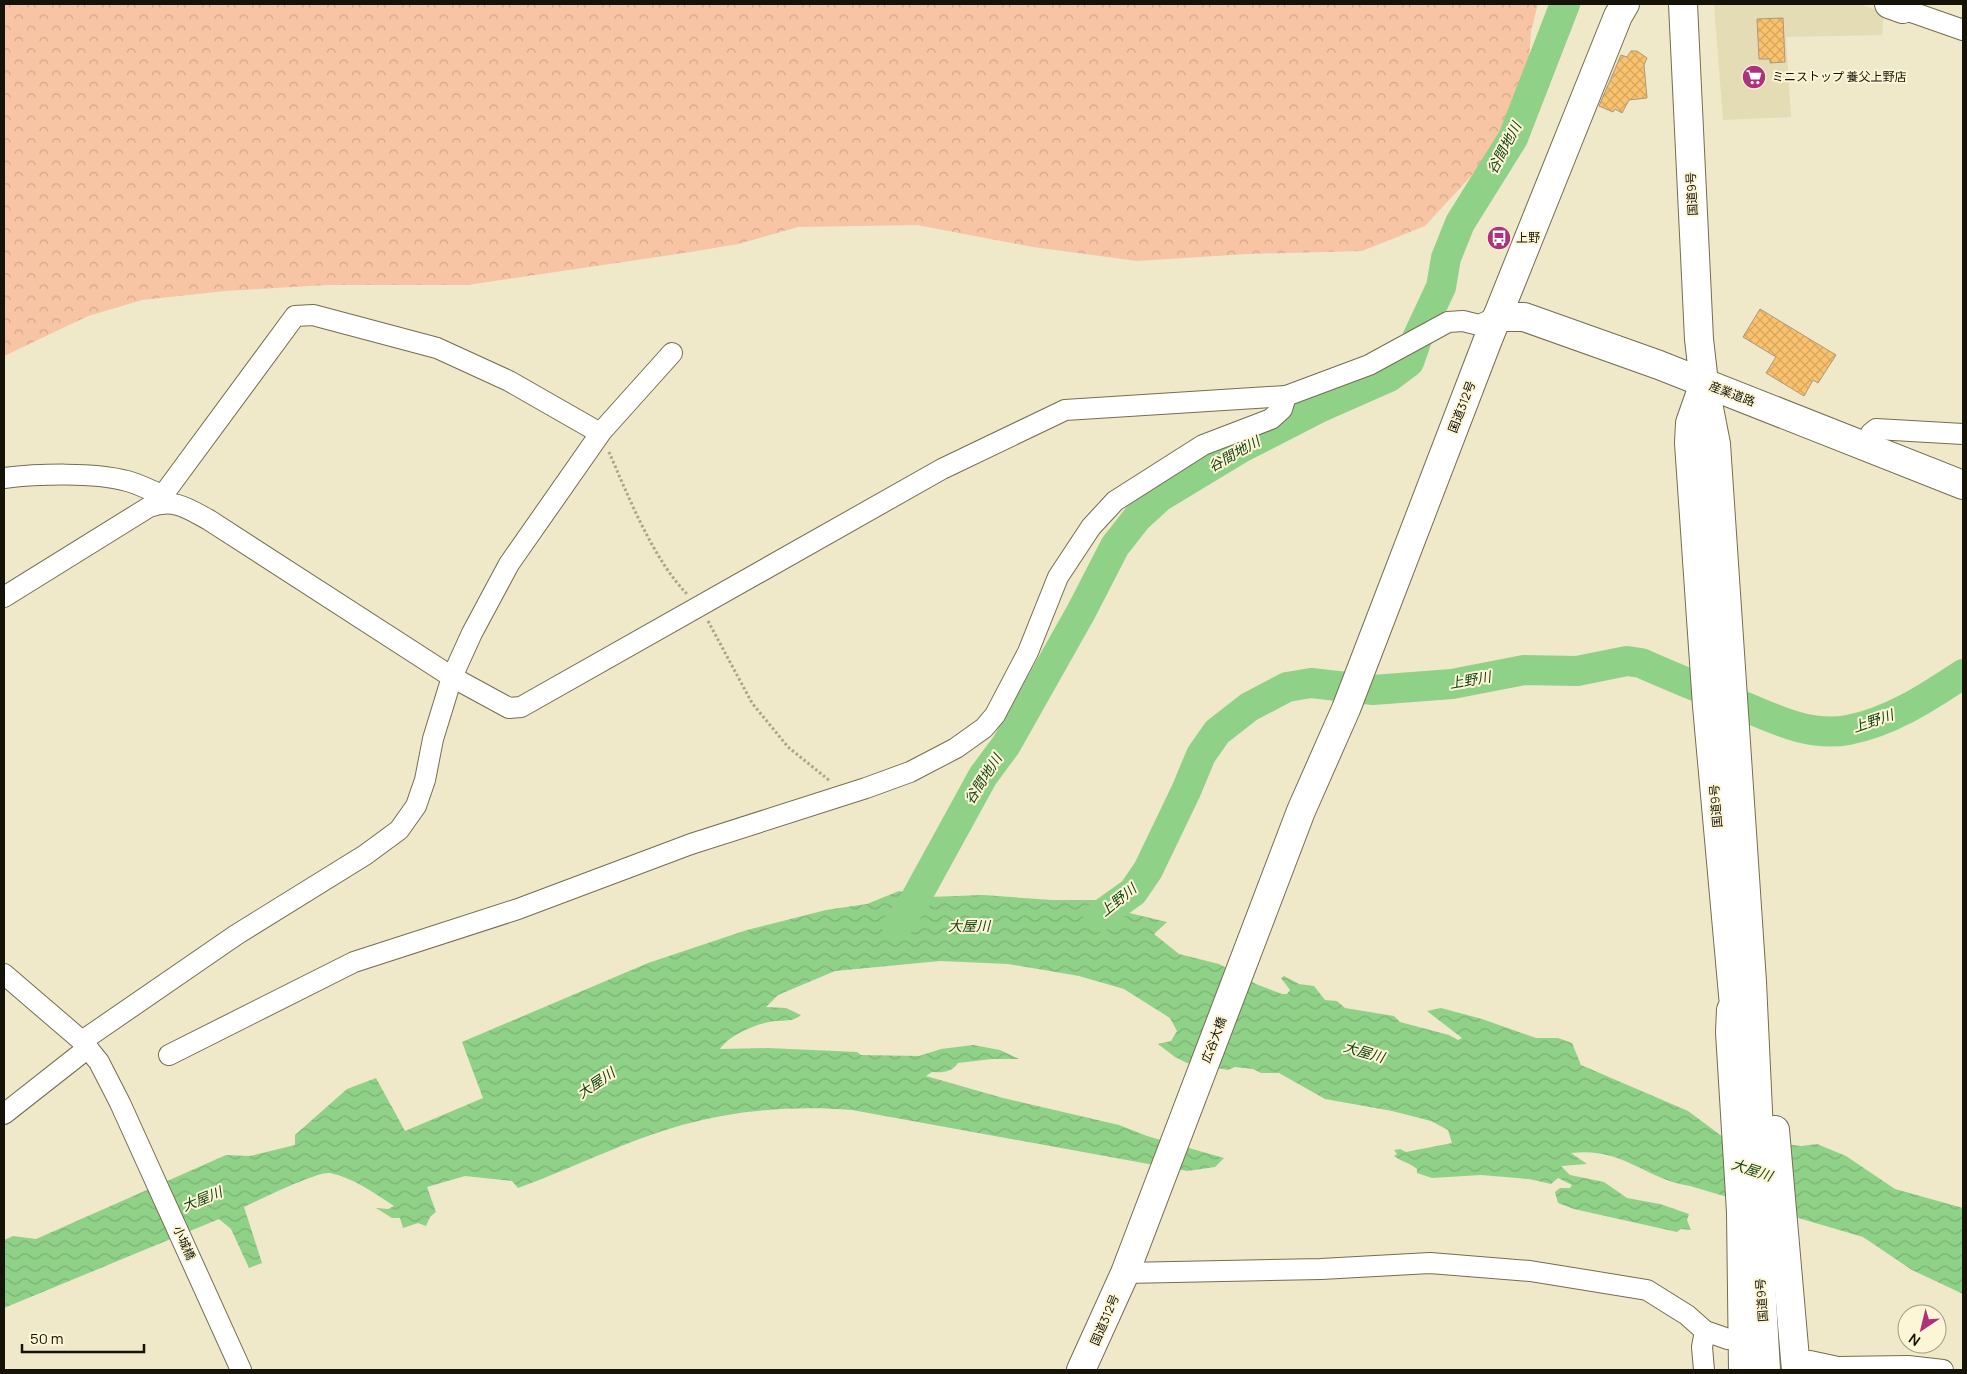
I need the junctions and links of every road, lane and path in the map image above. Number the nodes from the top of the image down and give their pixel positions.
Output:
1 (1625, 4) edge
2 (1683, 4) edge
3 (1900, 6) edge
4 (1963, 30) edge
5 (1497, 317) junction
6 (672, 353) dead end
7 (1704, 383) junction
8 (1286, 396) junction
9 (600, 433) junction
10 (1963, 434) edge
11 (1864, 447) junction
12 (4, 478) edge
13 (1963, 485) edge
14 (164, 498) junction
15 (4, 597) edge
16 (699, 605) junction
17 (452, 677) junction
18 (847, 794) junction
19 (1301, 811) joint
20 (4, 974) edge
21 (1742, 984) junction
22 (1746, 1037) junction
23 (89, 1050) junction
24 (169, 1055) dead end
25 (4, 1114) edge
26 (1125, 1271) junction
27 (1752, 1309) junction
28 (1705, 1331) junction
29 (1728, 1338) dead end
30 (1803, 1366) edge
31 (1838, 1369) edge
32 (241, 1370) edge
33 (1081, 1370) edge
34 (1704, 1370) edge
35 (1744, 1370) edge
36 (1766, 1370) edge
37 (1943, 1370) edge

1 - 5 main road, 国道312号
2 - 7 main road, 国道9号
3 - 4 street
5 - 7 main road, 産業道路
5 - 8 street
5 - 19 main road, 国道312号
6 - 9 street
7 - 11 main road, 産業道路
7 - 21 main road, 国道9号
7 - 21 main road, 国道9号
8 - 16 street
8 - 18 street
9 - 14 street
9 - 16 path
9 - 17 street
10 - 11 street
11 - 13 main road, 産業道路
12 - 14 street
14 - 15 street
14 - 17 street
16 - 17 street
16 - 18 path
17 - 23 street
18 - 24 street
19 - 26 main road, 広谷大橋
20 - 23 street
21 - 22 main road
21 - 22 main road
22 - 27 main road
22 - 27 main road, 国道9号
22 - 30 main road
23 - 25 street
23 - 32 street, 小城橋
26 - 28 street
26 - 33 main road, 国道312号
27 - 35 main road
27 - 36 main road, 国道9号
28 - 29 street
28 - 34 street
30 - 31 street
31 - 37 street

